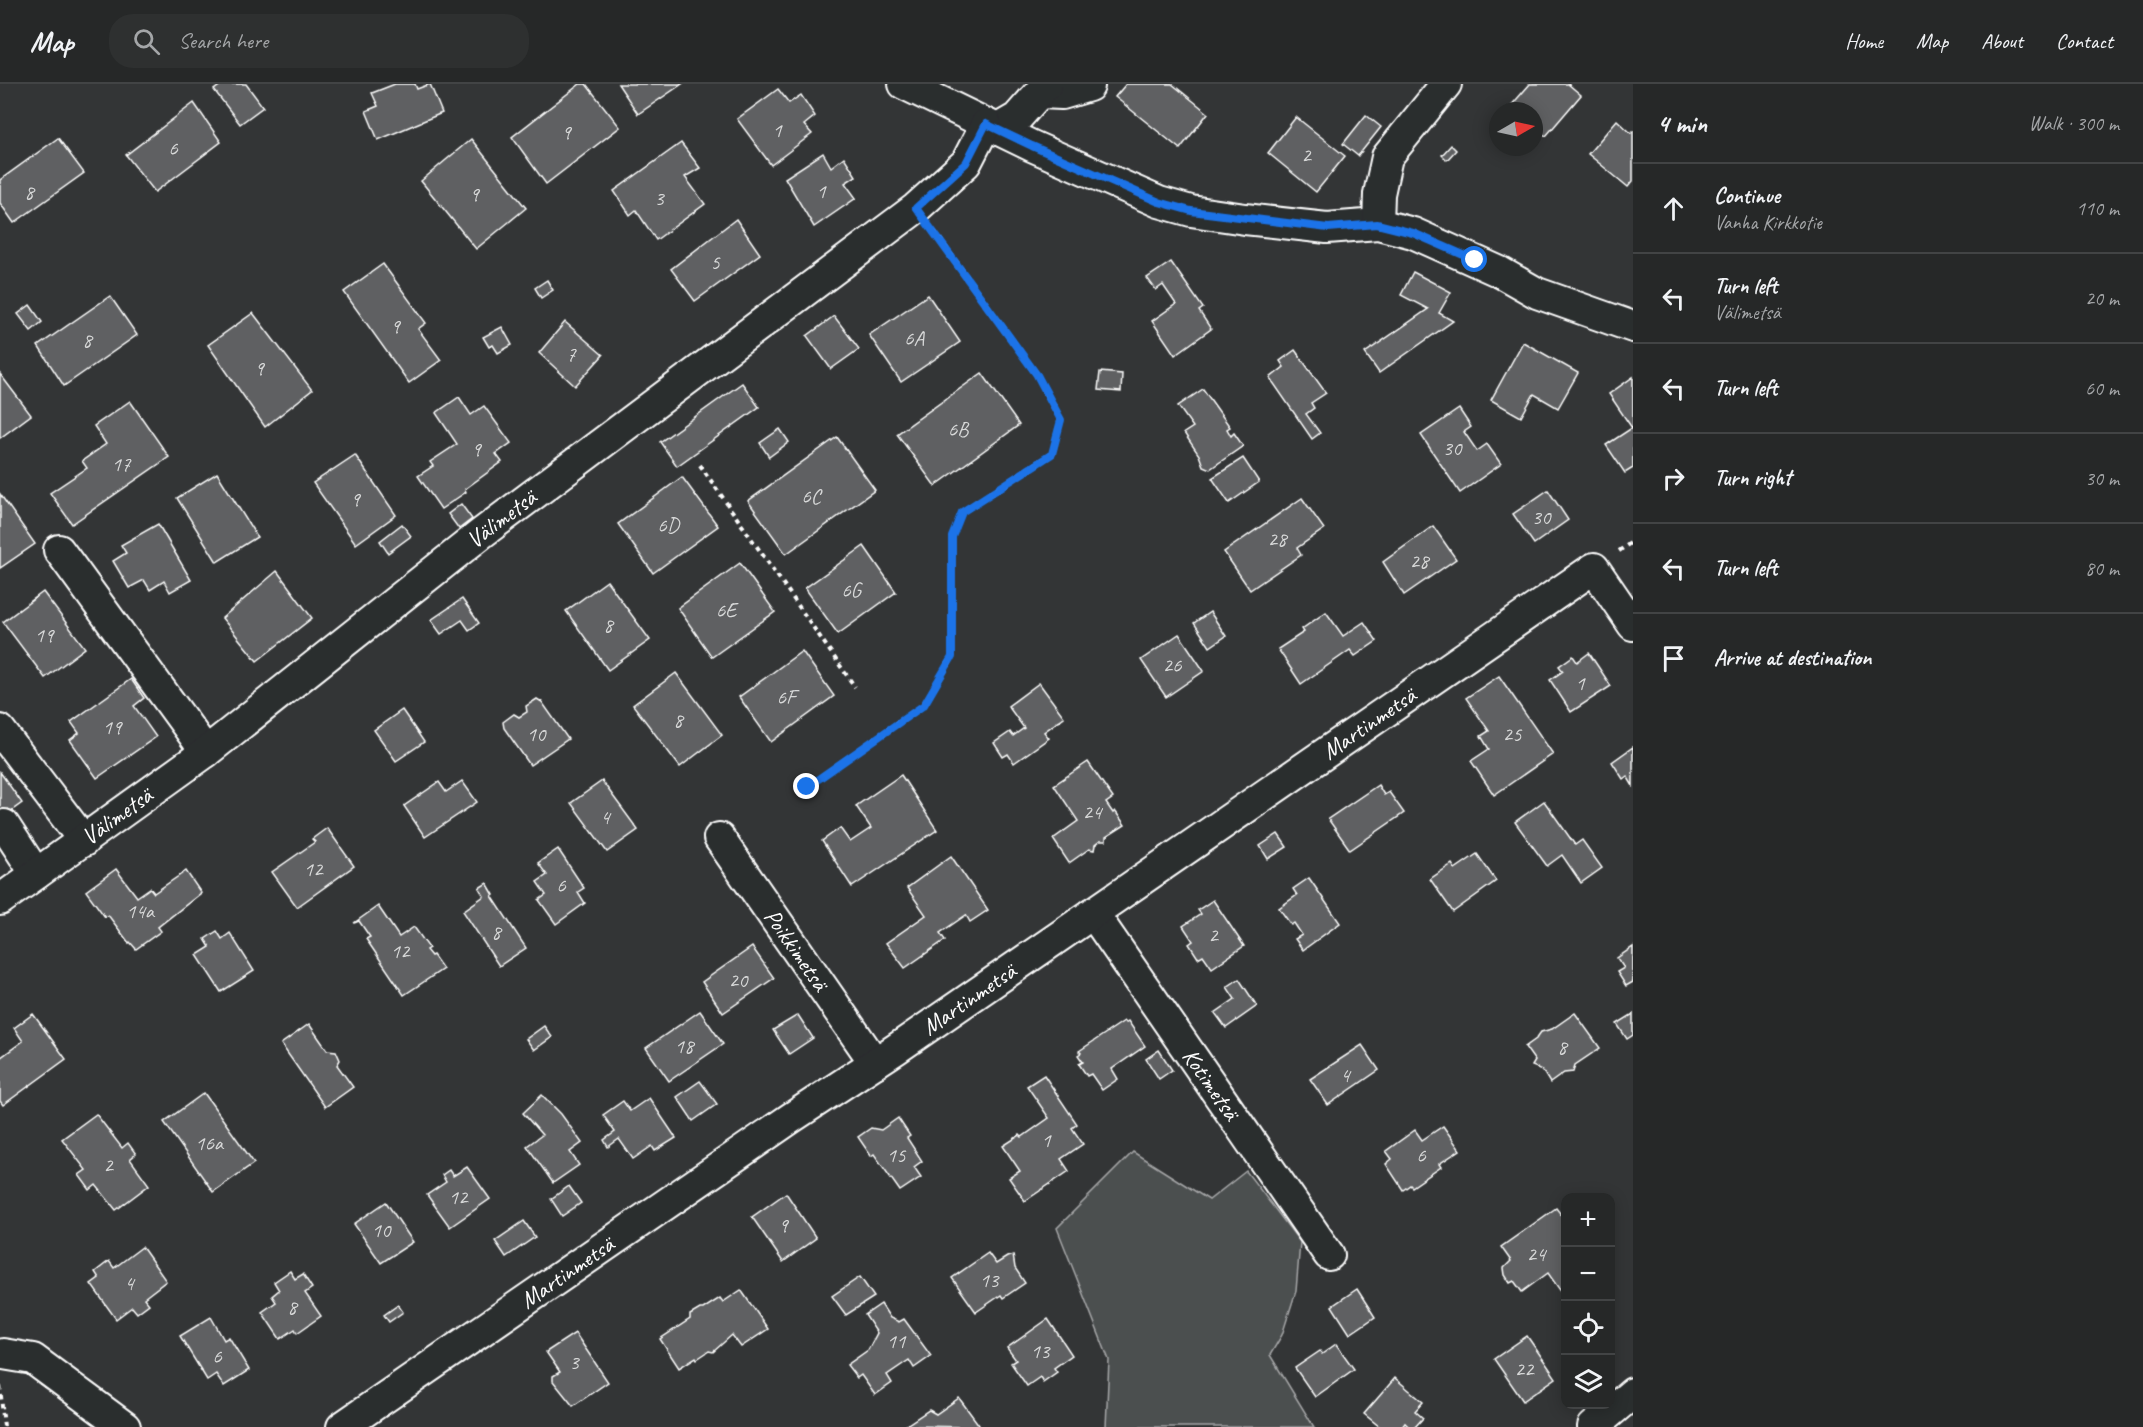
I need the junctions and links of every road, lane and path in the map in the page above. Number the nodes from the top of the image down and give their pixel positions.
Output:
1 (904, 84) edge
2 (1446, 84) edge
3 (1089, 86) dead end
4 (1043, 88) edge
5 (992, 127) junction
6 (916, 208) junction
7 (1377, 224) junction
8 (1633, 327) edge
9 (700, 465) dead end
10 (59, 550) dead end
11 (1633, 625) edge
12 (855, 687) dead end
13 (0, 730) edge
14 (206, 752) junction
15 (807, 787) dead end
16 (3, 825) dead end
17 (719, 838) dead end
18 (84, 841) junction
19 (36, 874) junction
20 (0, 900) edge
21 (1093, 913) junction
22 (875, 1063) junction
23 (1329, 1255) dead end
24 (3, 1354) dead end
25 (0, 1386) edge
26 (1633, 1393) edge
27 (4, 1427) edge
28 (126, 1427) edge
29 (342, 1427) edge
30 (1593, 1427) edge

1 - 5 street
2 - 7 street
3 - 4 street
4 - 5 street
5 - 6 street, Välimetsä
5 - 7 street
6 - 14 street, Välimetsä
6 - 15 path
7 - 8 street
9 - 12 path
10 - 14 street
11 - 21 street, Martinmetsä
13 - 18 street
14 - 18 street, Välimetsä
16 - 19 street
17 - 22 street, Poikkimetsä
18 - 19 street, Välimetsä
19 - 20 street, Välimetsä
21 - 22 street, Martinmetsä
21 - 23 street, Kotimetsä
22 - 29 street, Martinmetsä
24 - 28 street
25 - 27 path
26 - 30 street

